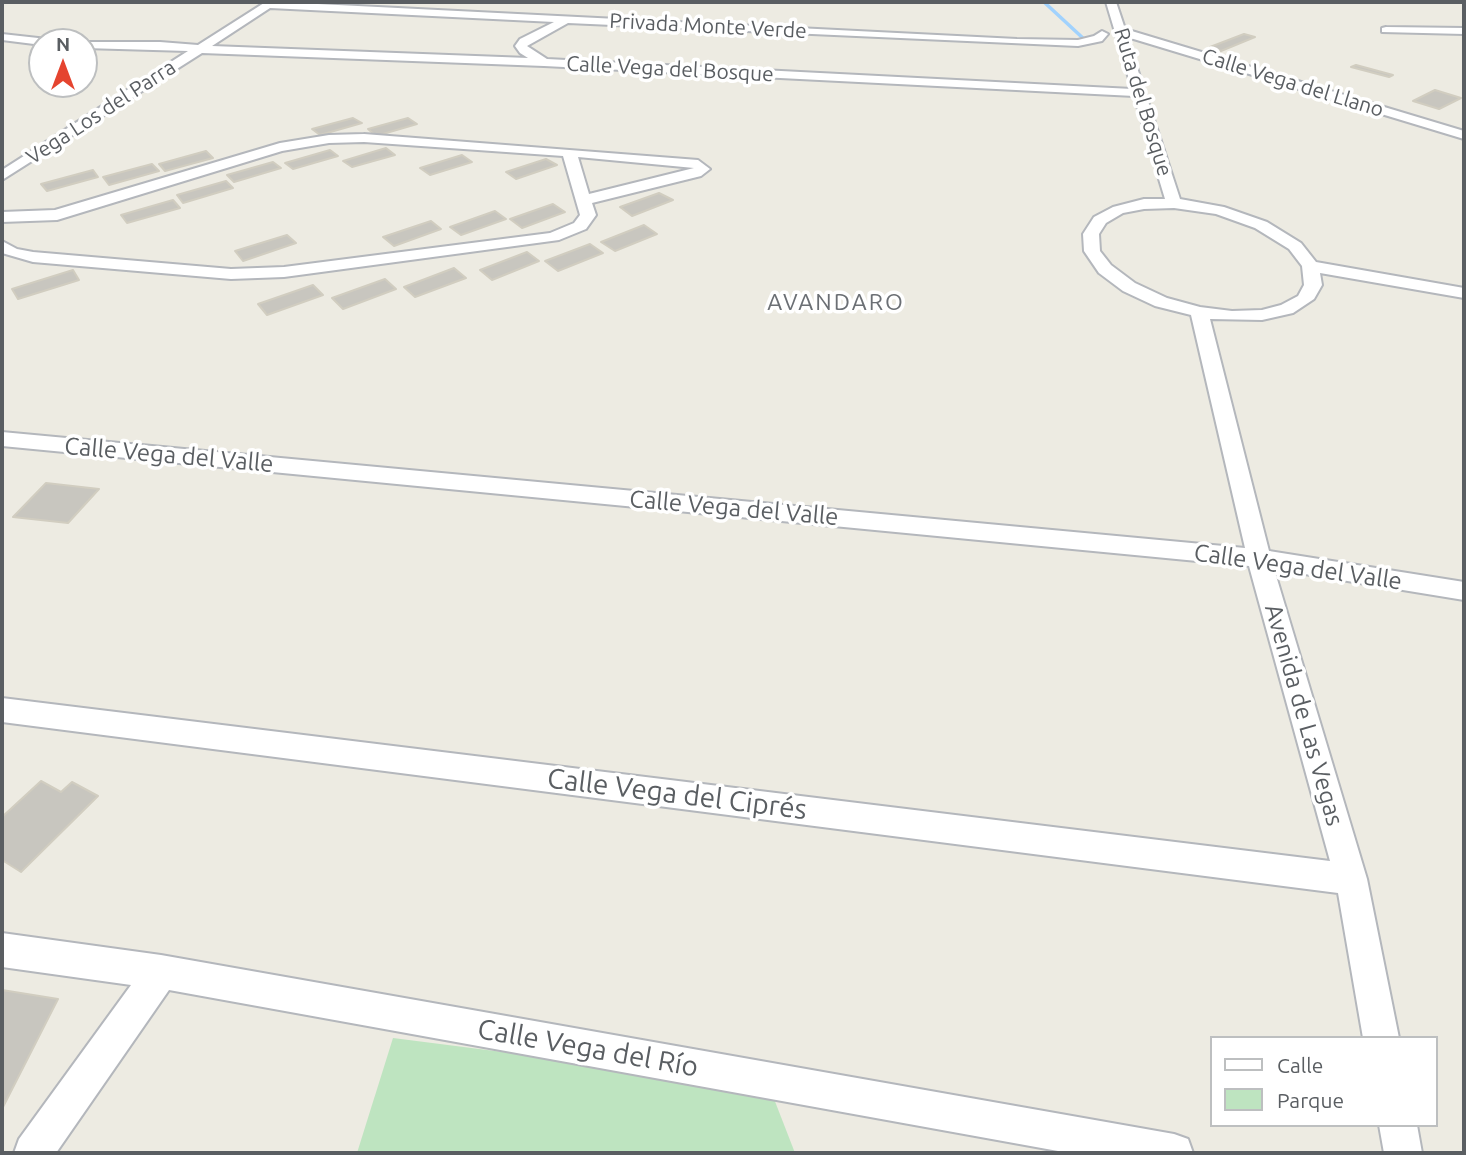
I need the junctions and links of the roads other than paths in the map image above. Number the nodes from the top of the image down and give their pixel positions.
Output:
1 (1111, 2) edge
2 (270, 3) edge
3 (570, 19) junction
4 (1386, 30) dead end
5 (1121, 31) junction
6 (1464, 31) edge
7 (1102, 34) dead end
8 (2, 37) edge
9 (28, 40) edge
10 (98, 45) edge
11 (200, 49) junction
12 (544, 62) junction
13 (1141, 93) junction
14 (1464, 135) edge
15 (569, 152) junction
16 (2, 176) edge
17 (584, 200) junction
18 (1174, 203) junction
19 (2, 217) edge
20 (21, 218) junction
21 (2, 233) edge
22 (2, 246) edge
23 (1310, 265) junction
24 (1464, 293) edge
25 (1199, 312) junction
26 (2, 439) edge
27 (1259, 558) junction
28 (1464, 591) edge
29 (2, 710) edge
30 (1351, 878) junction
31 (2, 950) edge
32 (161, 972) junction
33 (1381, 1036) edge
34 (1398, 1127) edge
35 (33, 1153) edge
36 (1174, 1153) edge
37 (1403, 1153) edge

1 - 5 street, Ruta del Bosque
2 - 3 street, Privada Monte Verde
2 - 11 street, Vega Los del Parra
3 - 7 street, Privada Monte Verde
3 - 12 street
4 - 6 street
5 - 13 street, Ruta del Bosque
5 - 14 street, Calle Vega del Llano
8 - 9 street
10 - 11 street, Calle Vega del Bosque
11 - 12 street, Calle Vega del Bosque
11 - 16 street, Vega Los del Parra
12 - 13 street, Calle Vega del Bosque
13 - 18 street, Ruta del Bosque
15 - 17 street
15 - 17 street
15 - 20 street
17 - 22 street
18 - 23 street
18 - 25 street
19 - 20 street
20 - 21 street
23 - 24 street
23 - 25 street
25 - 27 street, Avenida de Las Vegas
26 - 27 street, Calle Vega del Valle
27 - 28 street, Calle Vega del Valle
27 - 30 street, Avenida de Las Vegas
29 - 30 street, Calle Vega del Ciprés
30 - 33 street, Avenida de Las Vegas
31 - 32 street, Calle Vega del Río
32 - 35 street
32 - 36 street, Calle Vega del Río
34 - 37 street

